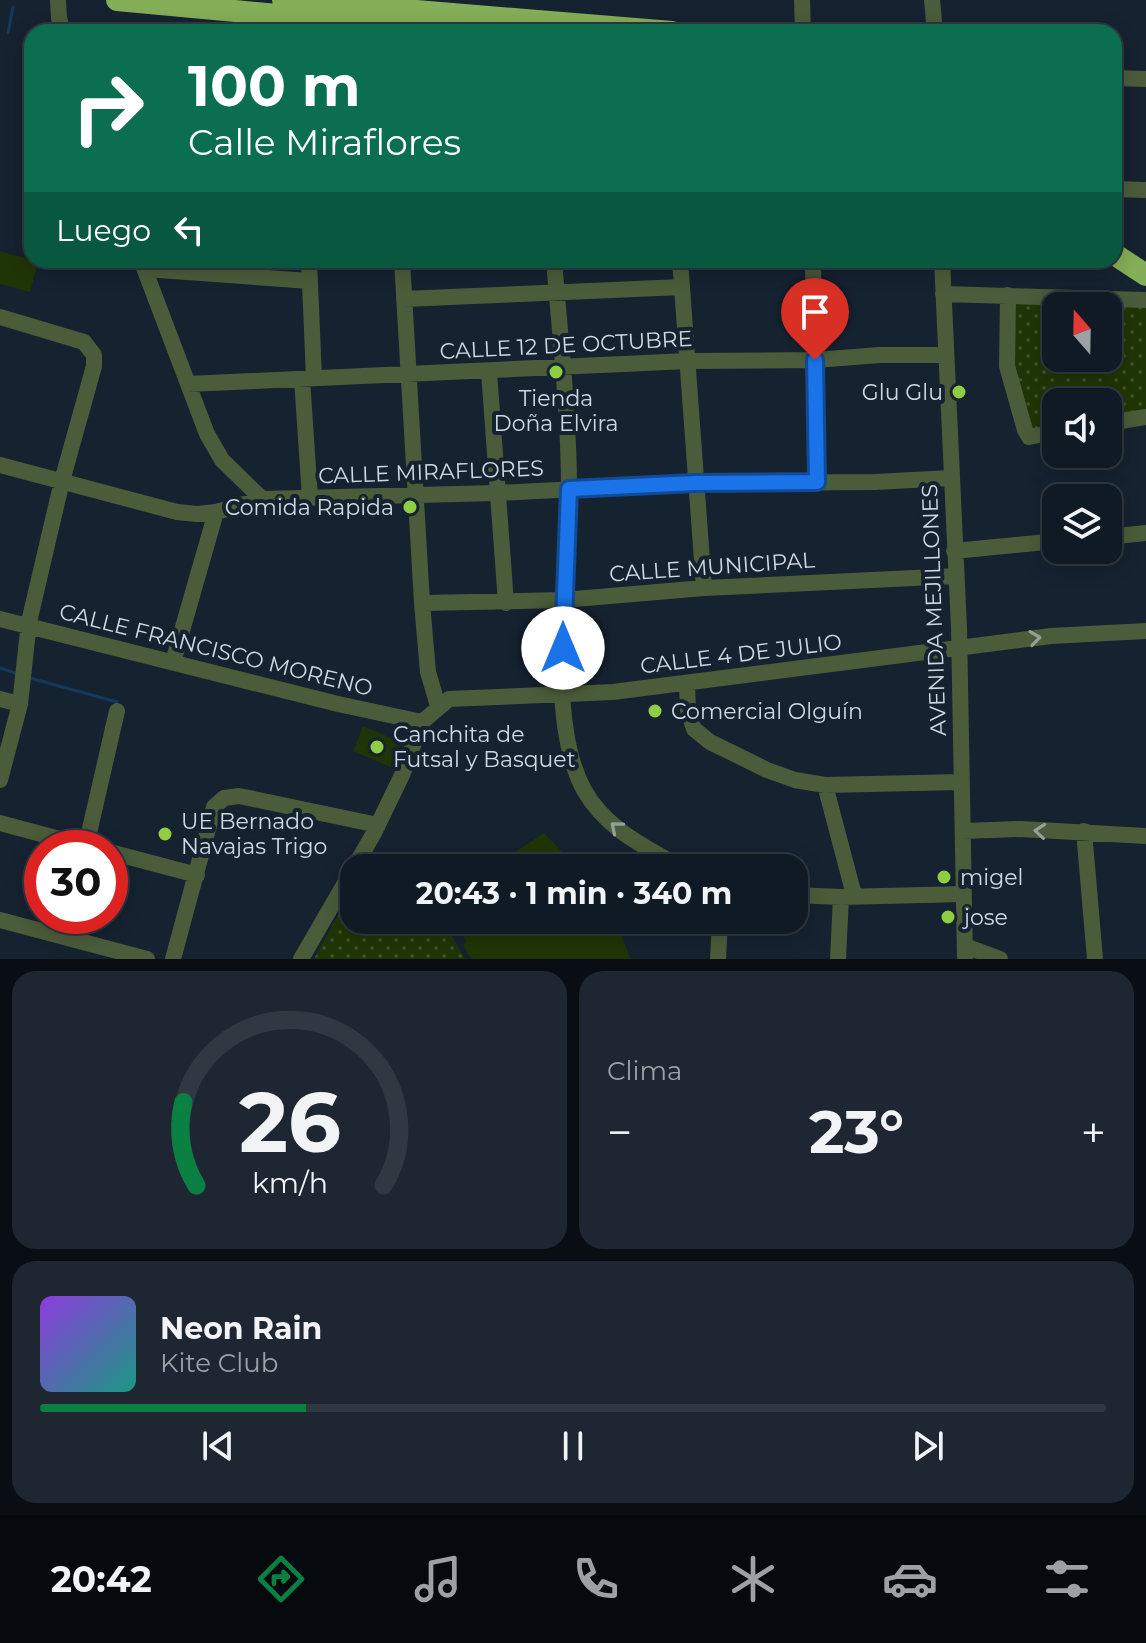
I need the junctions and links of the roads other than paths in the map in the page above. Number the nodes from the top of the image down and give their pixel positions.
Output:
1 (58, 0) edge
2 (117, 0) edge
3 (283, 0) edge
4 (802, 0) edge
5 (932, 0) edge
6 (310, 1) edge
7 (465, 15) edge
8 (61, 24) edge
9 (344, 24) edge
10 (417, 24) edge
11 (525, 24) edge
12 (803, 24) edge
13 (934, 24) edge
14 (1122, 78) edge
15 (1146, 79) edge
16 (1122, 189) edge
17 (1146, 190) edge
18 (1122, 242) edge
19 (1146, 258) edge
20 (1122, 259) edge
21 (144, 268) edge
22 (182, 268) edge
23 (309, 268) edge
24 (402, 268) edge
25 (555, 268) edge
26 (681, 268) edge
27 (813, 268) edge
28 (942, 268) edge
29 (1146, 275) edge
30 (310, 281) junction
31 (682, 287) junction
32 (557, 293) junction
33 (943, 294) junction
34 (1008, 295) junction
35 (404, 299) junction
36 (1146, 300) edge
37 (0, 317) edge
38 (945, 355) junction
39 (815, 360) junction
40 (688, 361) junction
41 (562, 366) junction
42 (489, 372) junction
43 (407, 375) junction
44 (308, 378) junction
45 (188, 384) junction
46 (1146, 417) edge
47 (1122, 421) edge
48 (1042, 435) edge
49 (0, 465) edge
50 (951, 478) junction
51 (62, 481) junction
52 (817, 482) junction
53 (696, 483) junction
54 (569, 489) junction
55 (496, 493) junction
56 (416, 495) junction
57 (310, 498) junction
58 (255, 501) junction
59 (216, 512) junction
60 (1146, 533) edge
61 (1122, 536) edge
62 (1042, 542) edge
63 (954, 551) junction
64 (956, 576) junction
65 (704, 588) junction
66 (563, 600) junction
67 (422, 603) junction
68 (506, 603) junction
69 (0, 619) edge
70 (28, 626) junction
71 (1146, 631) edge
72 (958, 650) junction
73 (173, 662) junction
74 (687, 683) junction
75 (563, 696) junction
76 (0, 699) edge
77 (20, 704) junction
78 (438, 706) junction
79 (117, 711) dead end
80 (422, 722) junction
81 (0, 780) edge
82 (961, 782) junction
83 (825, 785) junction
84 (0, 823) edge
85 (378, 825) junction
86 (26, 830) edge
87 (93, 830) edge
88 (963, 831) junction
89 (1084, 831) junction
90 (1146, 836) edge
91 (659, 854) edge
92 (128, 857) edge
93 (197, 875) junction
94 (964, 894) junction
95 (808, 895) edge
96 (848, 896) junction
97 (0, 920) edge
98 (719, 934) edge
99 (965, 953) edge
100 (147, 959) edge
101 (173, 959) edge
102 (301, 959) edge
103 (718, 959) edge
104 (838, 959) edge
105 (1000, 959) edge
106 (1095, 959) edge

1 - 8 street
2 - 9 highway
3 - 6 highway
4 - 12 street
5 - 13 street
6 - 7 highway
7 - 10 highway
7 - 11 highway
14 - 15 street
16 - 17 street
18 - 19 highway
20 - 29 highway
21 - 45 street
22 - 30 street
23 - 30 street
24 - 35 street
25 - 32 street
26 - 31 street
27 - 39 street
28 - 33 street, AVENIDA MEJILLONES
30 - 44 street
31 - 32 street
31 - 40 street
32 - 35 street
32 - 41 street
33 - 34 street
33 - 38 street, AVENIDA MEJILLONES
34 - 36 street
34 - 48 street
35 - 43 street
37 - 51 street
38 - 39 street, CALLE 12 DE OCTUBRE
38 - 50 street, AVENIDA MEJILLONES
39 - 40 street, CALLE 12 DE OCTUBRE
39 - 52 street
40 - 41 street, CALLE 12 DE OCTUBRE
40 - 53 street
41 - 42 street, CALLE 12 DE OCTUBRE
41 - 54 street
42 - 43 street, CALLE 12 DE OCTUBRE
42 - 55 street
43 - 44 street, CALLE 12 DE OCTUBRE
43 - 56 street
44 - 45 street, CALLE 12 DE OCTUBRE
44 - 57 street
45 - 58 street
46 - 47 street
49 - 51 street, CALLE MIRAFLORES
50 - 52 street, CALLE MIRAFLORES
50 - 63 street, AVENIDA MEJILLONES
51 - 59 street, CALLE MIRAFLORES
51 - 70 street
52 - 53 street, CALLE MIRAFLORES
53 - 54 street, CALLE MIRAFLORES
53 - 65 street
54 - 55 street, CALLE MIRAFLORES
54 - 66 street
55 - 56 street, CALLE MIRAFLORES
55 - 68 street
56 - 57 street, CALLE MIRAFLORES
56 - 67 street
57 - 58 street, CALLE MIRAFLORES
58 - 59 street, CALLE MIRAFLORES
59 - 73 street
60 - 61 street
62 - 63 street
63 - 64 street, AVENIDA MEJILLONES
64 - 65 street, CALLE MUNICIPAL
64 - 72 street, AVENIDA MEJILLONES
65 - 66 street, CALLE MUNICIPAL
66 - 68 street, CALLE MUNICIPAL
66 - 75 street
67 - 68 street, CALLE MUNICIPAL
67 - 78 street
69 - 70 street, CALLE FRANCISCO MORENO
70 - 73 street, CALLE FRANCISCO MORENO
70 - 77 street
72 -> 71 street, CALLE 4 DE JULIO
72 - 74 street, CALLE 4 DE JULIO
72 - 82 street, AVENIDA MEJILLONES
73 - 80 street, CALLE FRANCISCO MORENO
74 - 75 street, CALLE 4 DE JULIO
74 - 83 street
75 - 78 street, CALLE 4 DE JULIO
91 -> 75 street
76 - 77 street
77 - 81 street
78 - 80 street
79 - 87 street
80 - 85 street
82 - 83 street
82 - 88 street, AVENIDA MEJILLONES
83 - 96 street
84 - 86 street
85 - 93 street
85 - 102 street
89 -> 88 street
88 - 94 street, AVENIDA MEJILLONES
89 - 90 street
89 - 106 street
92 - 93 street
93 - 101 street
94 - 96 street
94 - 99 street, AVENIDA MEJILLONES
95 - 96 street
96 - 104 street
97 - 100 street
98 - 103 street
99 - 105 street

